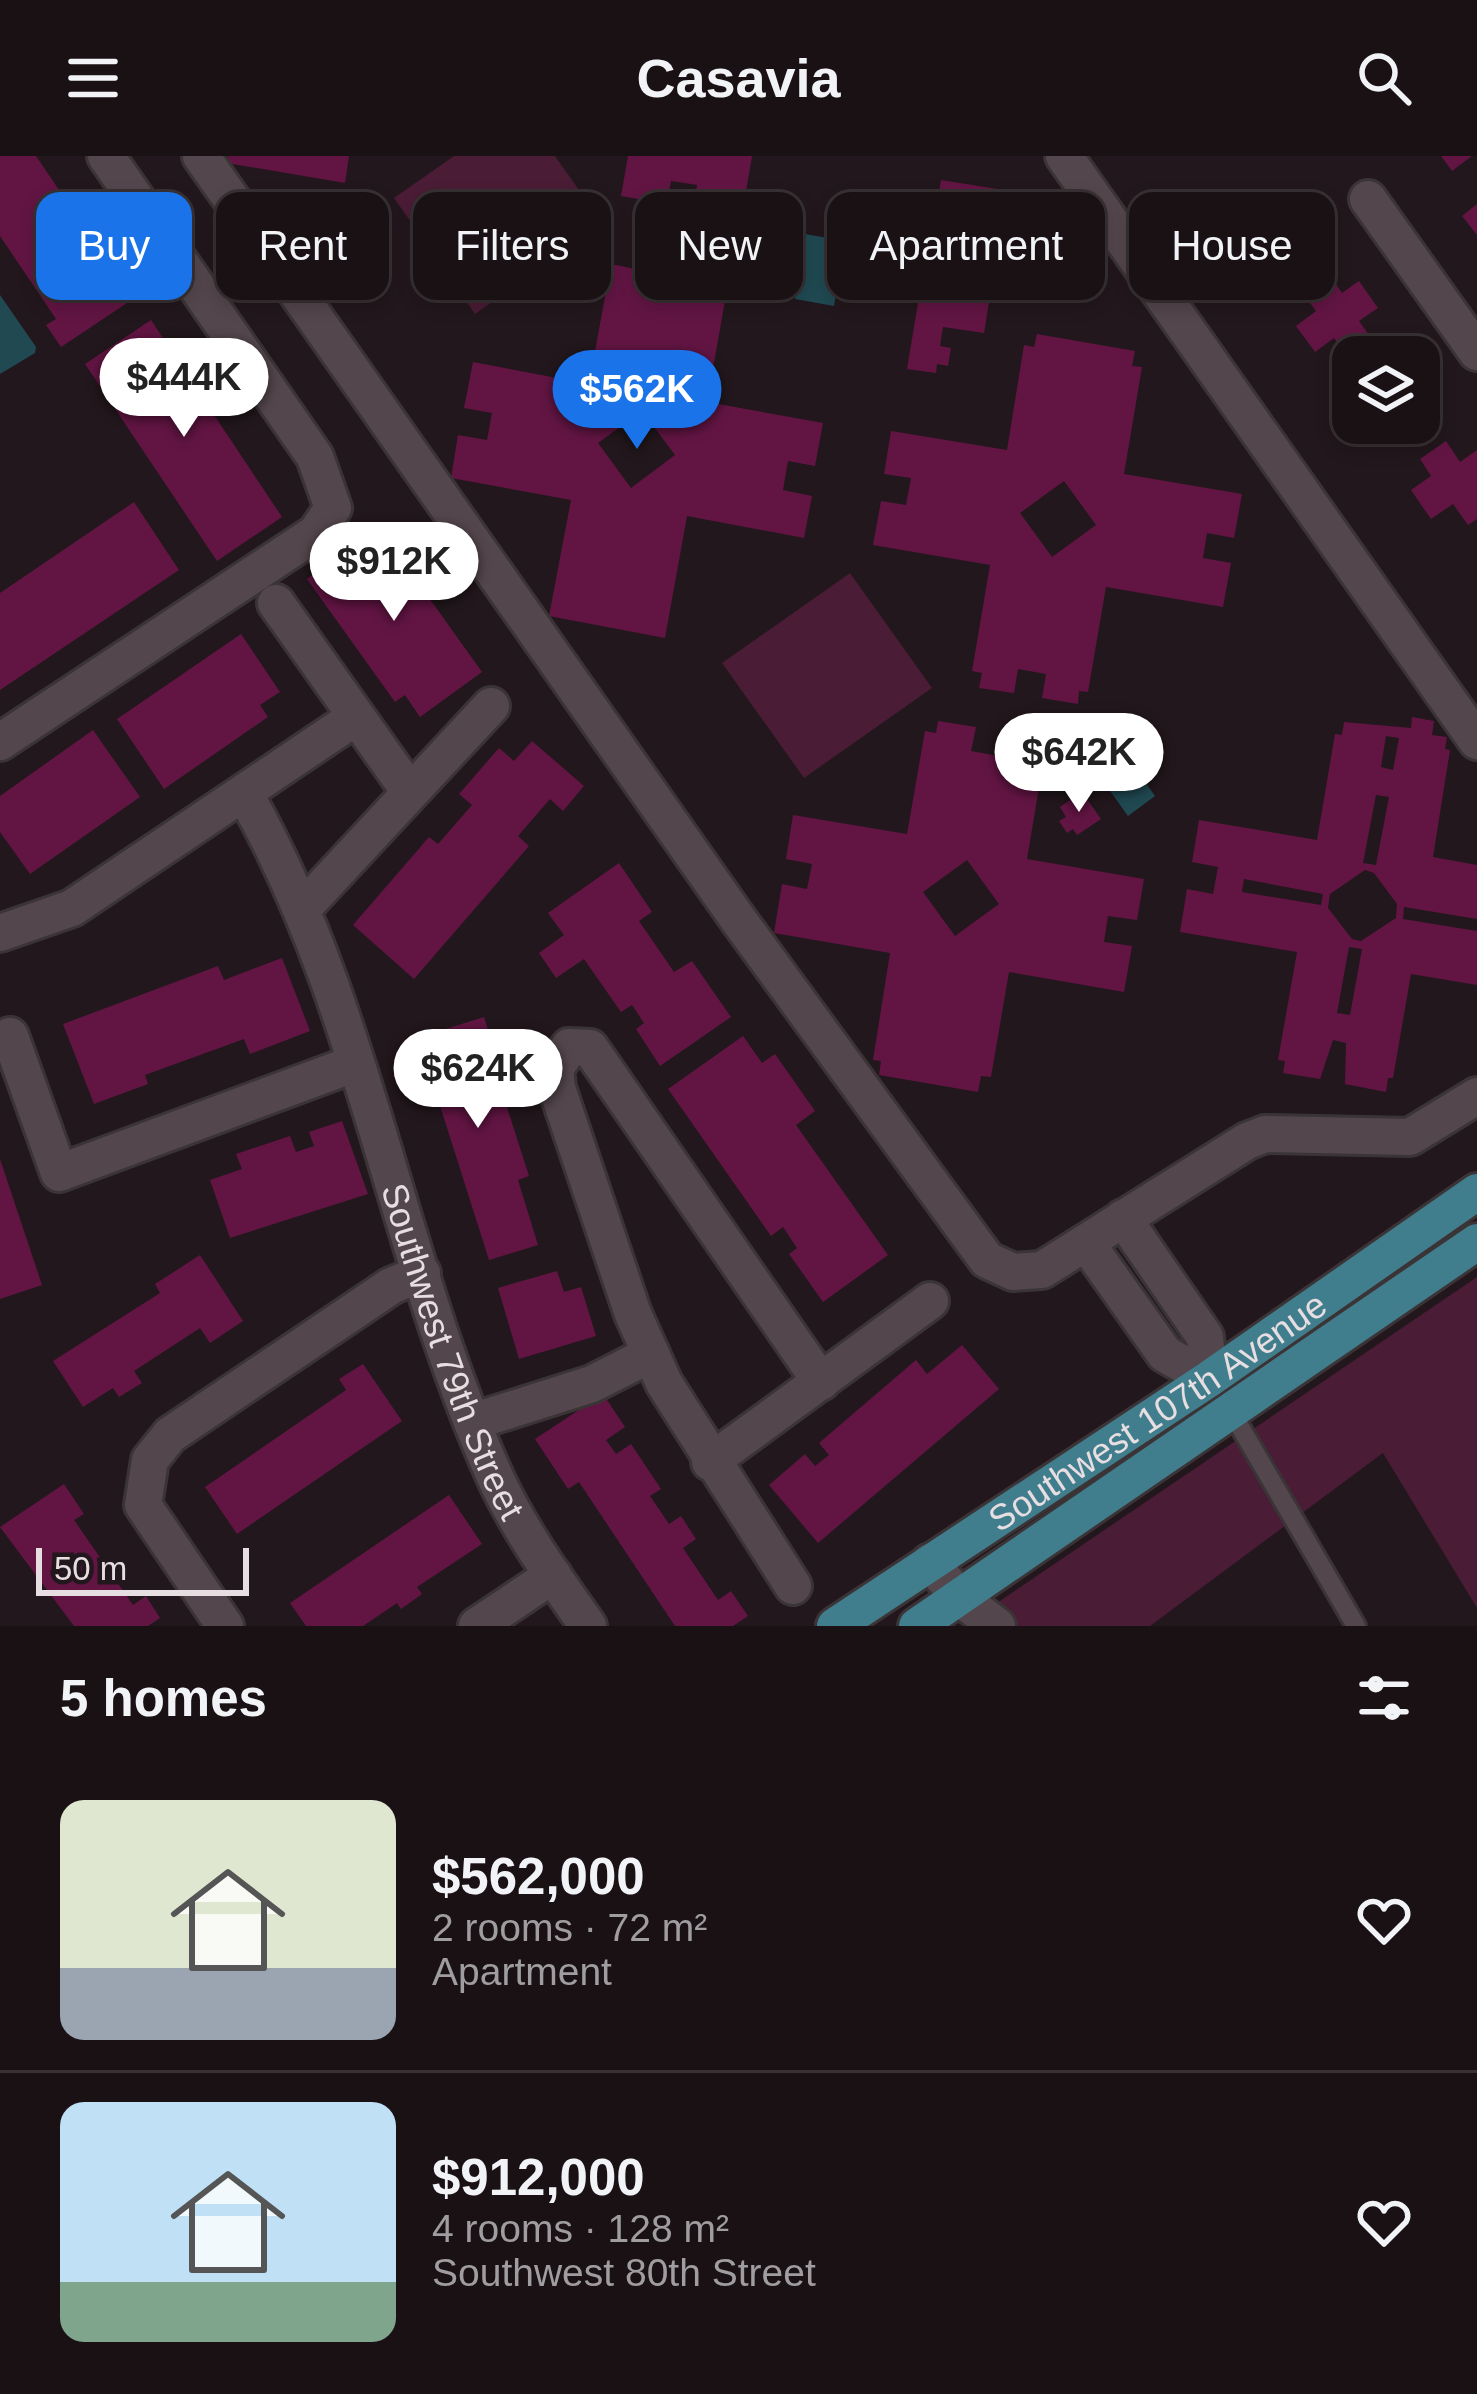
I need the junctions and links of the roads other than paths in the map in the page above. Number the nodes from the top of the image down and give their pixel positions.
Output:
1 (106, 156) edge
2 (201, 156) edge
3 (1064, 156) edge
4 (1368, 200) dead end
5 (1477, 352) edge
6 (275, 603) dead end
7 (491, 706) dead end
8 (356, 717) junction
9 (1477, 741) edge
10 (0, 742) edge
11 (410, 792) junction
12 (244, 793) junction
13 (304, 908) junction
14 (0, 933) edge
15 (10, 1036) dead end
16 (356, 1063) junction
17 (1477, 1096) edge
18 (1477, 1192) edge
19 (1123, 1218) junction
20 (1477, 1242) edge
21 (1087, 1244) junction
22 (422, 1274) junction
23 (930, 1300) dead end
24 (651, 1354) junction
25 (1209, 1379) junction
26 (821, 1382) junction
27 (1232, 1413) junction
28 (472, 1422) junction
29 (710, 1462) junction
30 (930, 1562) junction
31 (553, 1575) junction
32 (793, 1586) dead end
33 (959, 1597) junction
34 (225, 1626) edge
35 (478, 1626) edge
36 (588, 1626) edge
37 (835, 1626) edge
38 (916, 1626) edge
39 (997, 1626) edge
40 (1356, 1626) edge

1 - 10 street
2 - 21 street
3 - 9 street
4 - 5 street
6 - 8 street
7 - 11 street
8 - 11 street
8 - 12 street
11 - 13 street
12 - 13 street, Southwest 79th Street
12 - 14 street
13 - 16 street, Southwest 79th Street
15 - 16 street
16 - 22 street, Southwest 79th Street
17 - 19 street
18 - 25 main road, Southwest 107th Avenue
19 - 21 street
19 - 25 street
20 - 27 main road, Southwest 107th Avenue
21 - 25 street
22 - 28 street, Southwest 79th Street
22 - 34 street
23 - 26 street
24 - 26 street
24 - 28 street
24 - 29 street
25 - 27 main road
25 - 30 main road, Southwest 107th Avenue
26 - 29 street
27 - 33 main road, Southwest 107th Avenue
27 - 40 lane
28 - 31 street, Southwest 79th Street
29 - 32 street
30 - 33 street
30 - 37 main road, Southwest 107th Avenue
31 - 35 street
31 - 36 street, Southwest 79th Street
33 - 38 main road, Southwest 107th Avenue
33 - 39 street

